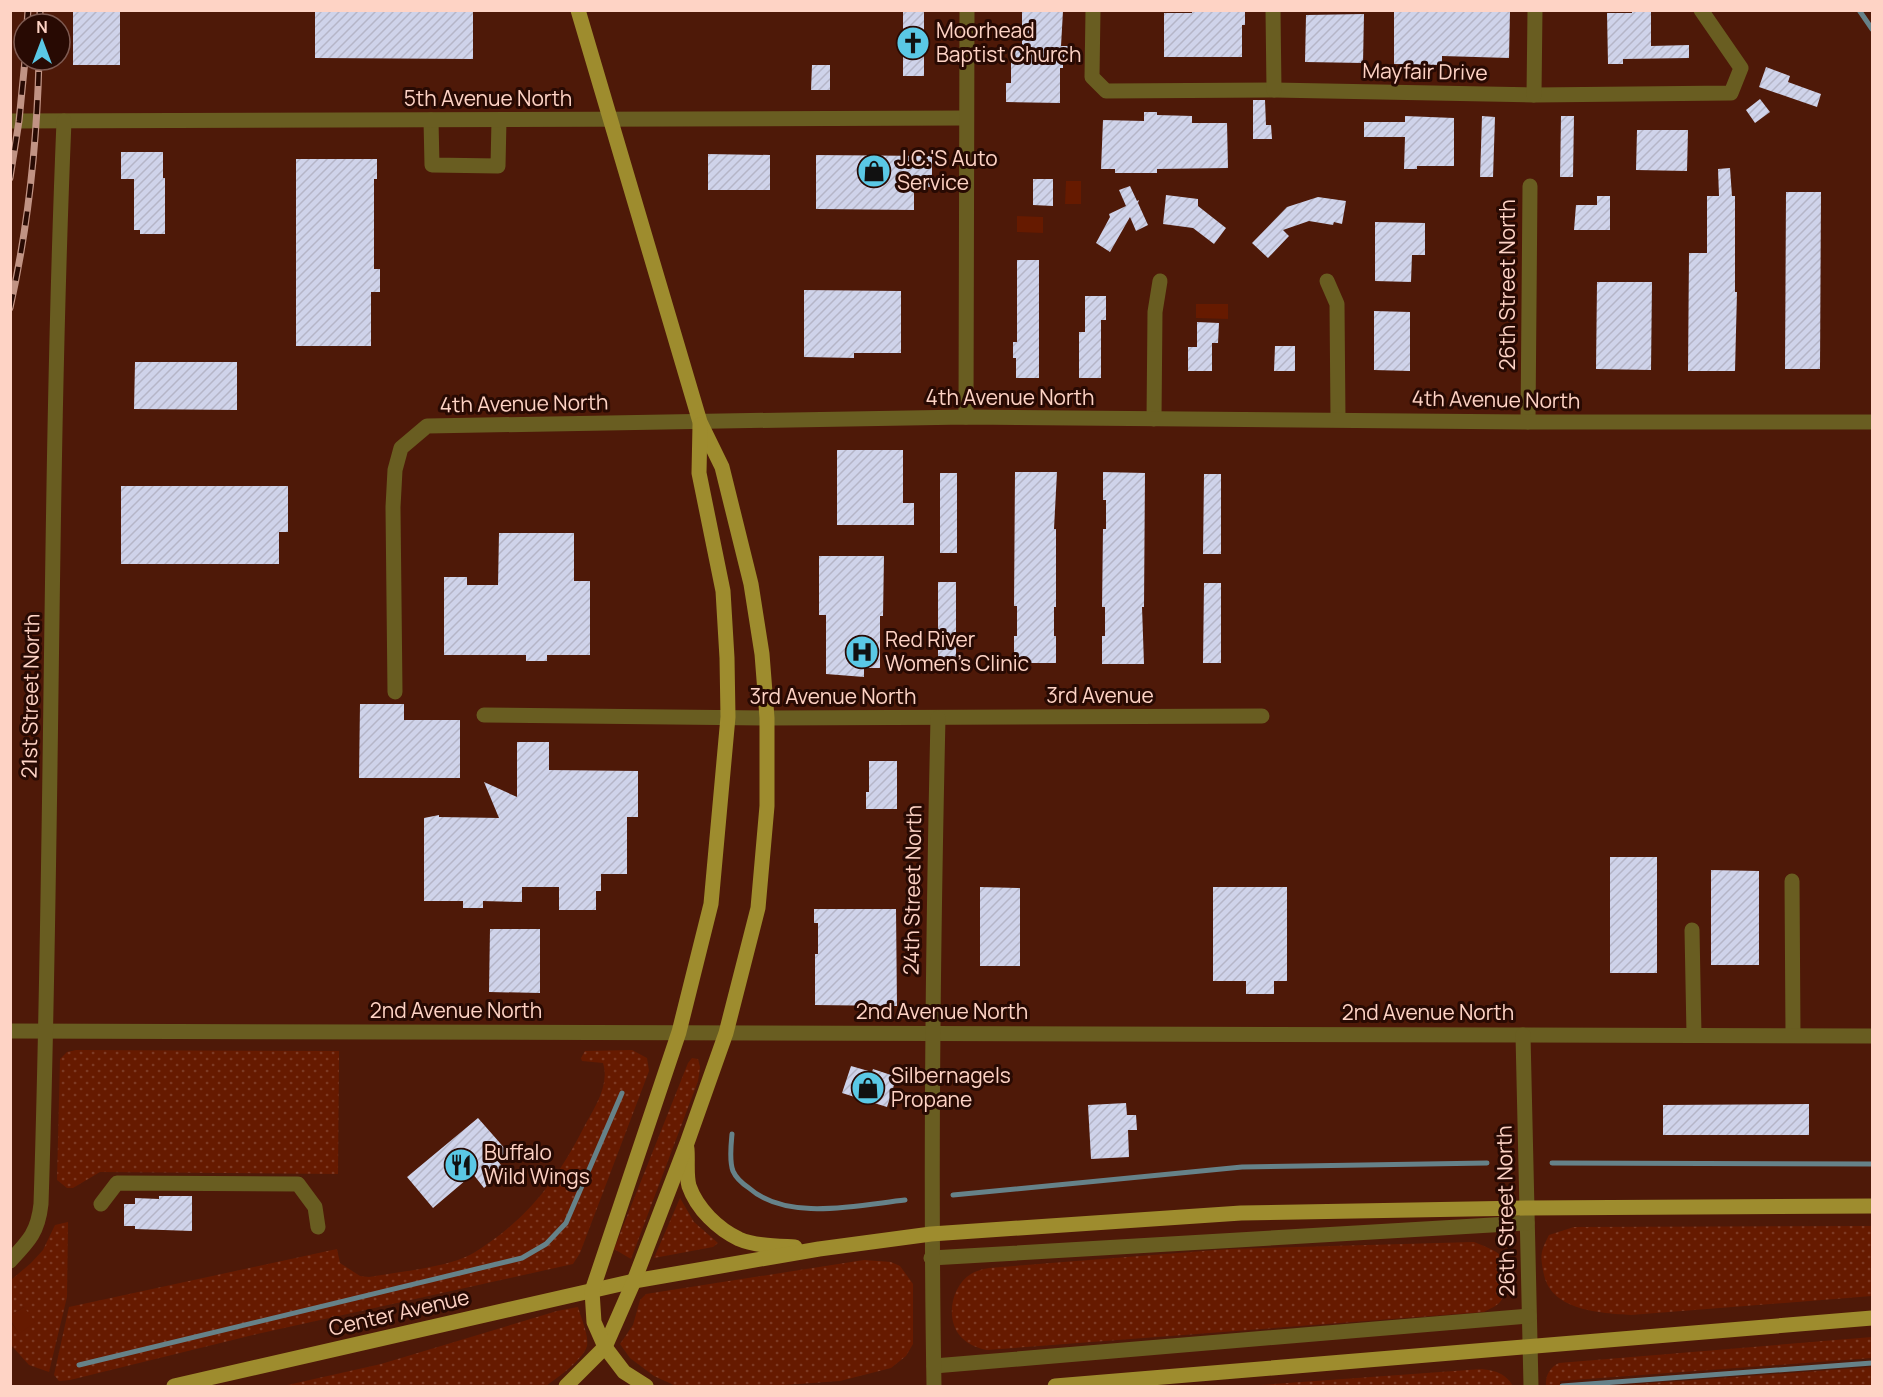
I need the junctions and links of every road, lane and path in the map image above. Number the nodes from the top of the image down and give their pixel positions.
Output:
1 (578, 10) edge
2 (967, 10) edge
3 (1093, 10) edge
4 (1273, 10) edge
5 (1535, 10) edge
6 (1701, 10) edge
7 (1274, 90) junction
8 (1534, 95) junction
9 (966, 118) junction
10 (610, 119) junction
11 (431, 120) junction
12 (499, 120) junction
13 (10, 121) edge
14 (64, 121) junction
15 (1530, 186) dead end
16 (1160, 281) dead end
17 (1327, 281) dead end
18 (966, 417) junction
19 (1154, 419) junction
20 (1338, 419) junction
21 (700, 422) junction
22 (1528, 422) junction
23 (1872, 422) edge
24 (396, 692) dead end
25 (484, 715) dead end
26 (1262, 716) dead end
27 (728, 717) junction
28 (767, 718) junction
29 (938, 718) junction
30 (1792, 881) dead end
31 (1692, 930) dead end
32 (10, 1031) edge
33 (47, 1031) junction
34 (679, 1032) junction
35 (726, 1033) junction
36 (931, 1033) junction
37 (1522, 1035) junction
38 (1694, 1035) junction
39 (1793, 1035) junction
40 (1872, 1036) edge
41 (687, 1143) junction
42 (101, 1204) dead end
43 (1872, 1206) edge
44 (1527, 1216) junction
45 (318, 1227) dead end
46 (931, 1234) junction
47 (819, 1249) junction
48 (931, 1258) junction
49 (10, 1261) edge
50 (634, 1281) junction
51 (592, 1291) junction
52 (1529, 1316) junction
53 (1872, 1318) edge
54 (605, 1347) junction
55 (1530, 1347) junction
56 (934, 1366) junction
57 (174, 1386) edge
58 (566, 1386) edge
59 (646, 1386) edge
60 (934, 1386) edge
61 (1055, 1386) edge
62 (1531, 1386) edge

1 - 10 main road
2 - 9 street
3 - 7 street, Mayfair Drive
4 - 7 street
5 - 8 street
6 - 8 street, Mayfair Drive
7 - 8 street, Mayfair Drive
9 - 10 street, 5th Avenue North
9 - 18 street
10 - 12 street, 5th Avenue North
10 - 21 main road
11 - 12 street, 5th Avenue North
11 - 12 street
11 - 14 street, 5th Avenue North
13 - 14 street, 5th Avenue North
14 - 33 street, 21st Street North
15 - 22 street, 26th Street North
16 - 19 street
17 - 20 street
18 - 19 street, 4th Avenue North
18 - 21 street, 4th Avenue North
19 - 20 street, 4th Avenue North
20 - 22 street, 4th Avenue North
21 - 24 street, 4th Avenue North
21 - 27 main road
21 - 28 main road
22 - 23 street, 4th Avenue North
25 - 27 street, 3rd Avenue North
26 - 29 street, 3rd Avenue
27 - 28 street, 3rd Avenue North
27 - 34 main road
28 - 29 street, 3rd Avenue North
28 - 35 main road
29 - 36 street, 24th Street North
30 - 39 street
31 - 38 street
32 - 33 street, 2nd Avenue North
33 - 34 street, 2nd Avenue North
33 - 49 street, 21st Street North
34 - 35 street, 2nd Avenue North
34 - 51 main road
35 - 36 street, 2nd Avenue North
35 - 41 main road
36 - 37 street, 2nd Avenue North
36 - 46 street, 24th Street North
37 - 38 street, 2nd Avenue North
37 - 44 street, 26th Street North
38 - 39 street, 2nd Avenue North
39 - 40 street, 2nd Avenue North
41 - 47 main road
41 - 50 main road
42 - 45 street
43 - 44 main road
44 - 46 main road
44 - 48 street
44 - 52 street, 26th Street North
46 - 47 main road
46 - 48 street, 24th Street North
47 - 50 main road, Center Avenue
48 - 56 street, 24th Street North
50 - 51 main road, Center Avenue
50 - 54 main road
51 - 54 main road
51 - 57 main road, Center Avenue
52 - 55 street, 26th Street North
52 - 56 street
53 - 55 main road
54 - 58 main road
54 - 59 main road
55 - 61 main road
55 - 62 street, 26th Street North
56 - 60 street, 24th Street North

